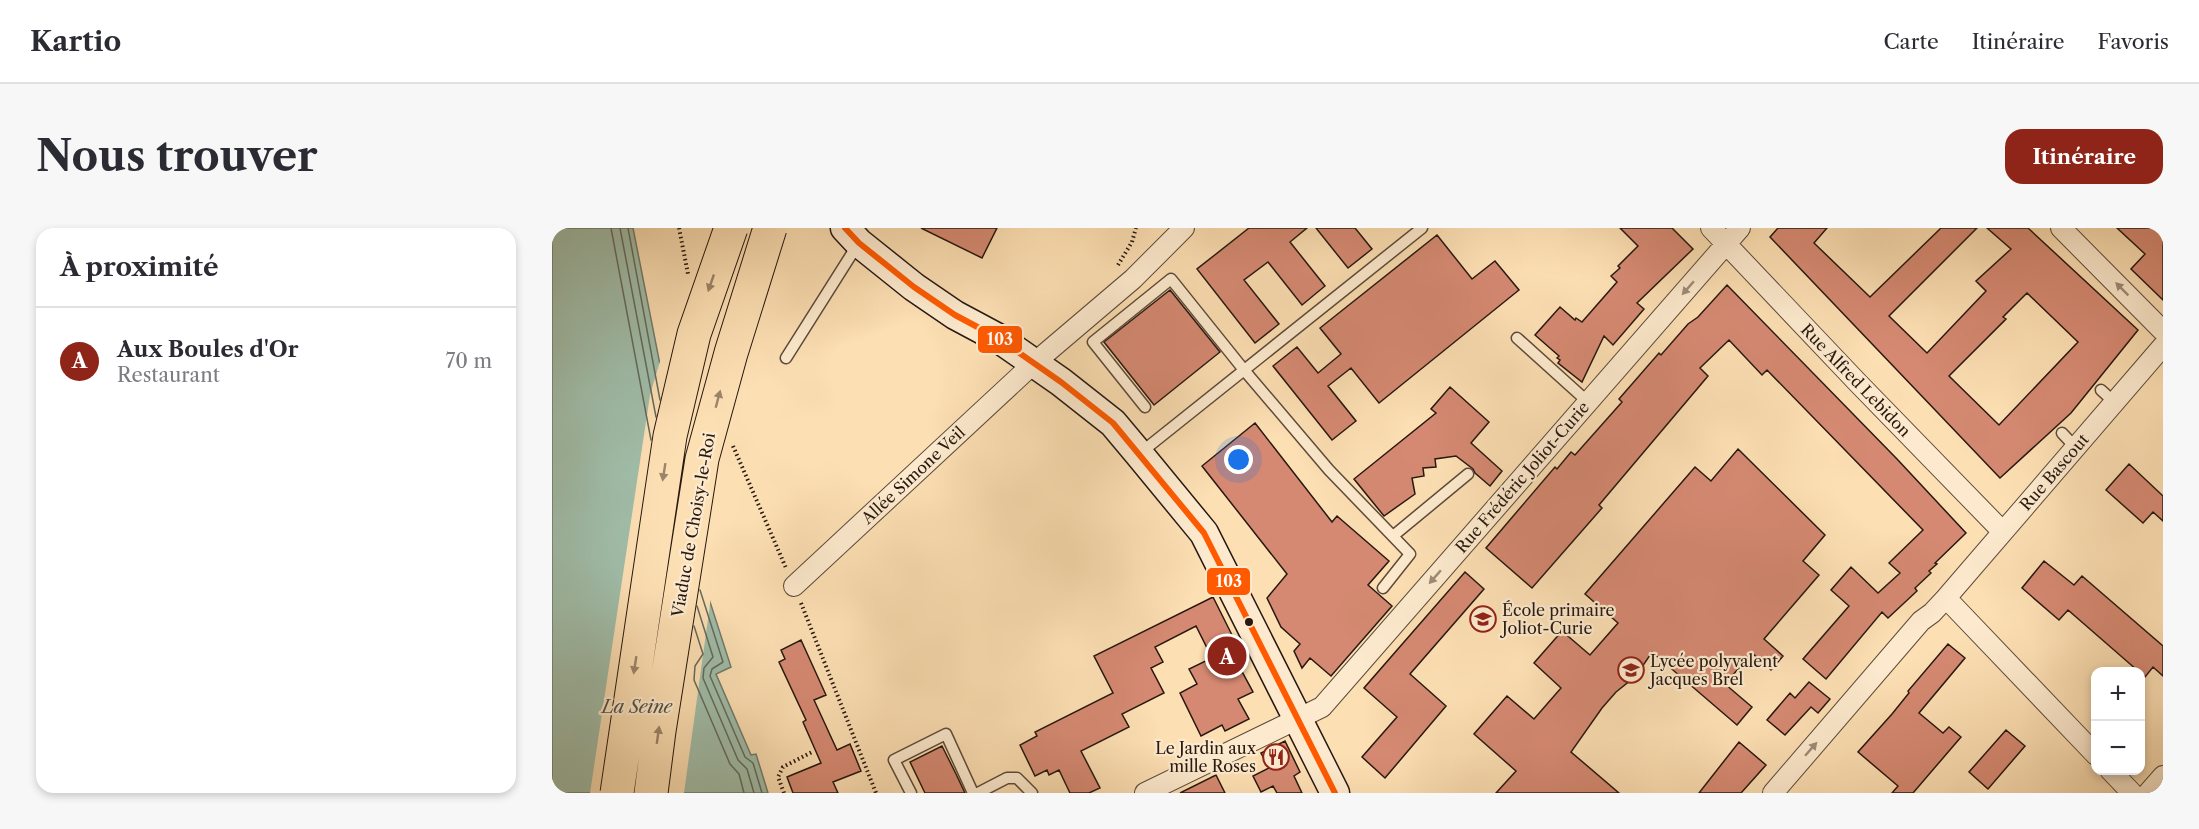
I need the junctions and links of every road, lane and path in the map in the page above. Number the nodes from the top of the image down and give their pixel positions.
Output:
1 (679, 228) edge
2 (731, 228) edge
3 (770, 228) edge
4 (1136, 228) edge
5 (1184, 228) edge
6 (1422, 228) edge
7 (1711, 228) edge
8 (1740, 228) edge
9 (2061, 228) edge
10 (852, 235) edge
11 (1726, 244) junction
12 (1118, 265) dead end
13 (689, 286) dead end
14 (2163, 331) edge
15 (1516, 338) dead end
16 (2163, 345) edge
17 (786, 358) dead end
18 (1033, 364) junction
19 (1244, 370) junction
20 (1588, 402) junction
21 (1145, 407) dead end
22 (2062, 433) dead end
23 (733, 445) dead end
24 (2076, 448) junction
25 (1139, 454) junction
26 (1468, 474) dead end
27 (2002, 531) junction
28 (1393, 536) junction
29 (794, 586) junction
30 (1383, 588) dead end
31 (1946, 598) junction
32 (1298, 719) junction
33 (2091, 750) edge
34 (812, 752) dead end
35 (2114, 775) edge
36 (2163, 776) edge
37 (617, 793) edge
38 (651, 793) edge
39 (784, 793) edge
40 (876, 793) edge
41 (911, 793) edge
42 (973, 793) edge
43 (978, 793) edge
44 (1032, 793) edge
45 (1145, 793) edge
46 (1335, 793) edge
47 (1773, 793) edge
48 (2132, 793) edge
49 (2148, 793) edge

1 - 13 path
2 -> 37 highway, Viaduc de Choisy-le-Roi, bridge
38 -> 3 highway, Viaduc de Choisy-le-Roi, bridge
4 - 12 path
5 - 18 street, Allée Simone Veil
6 - 19 lane
7 - 11 street, Rue Alfred Lebidon
8 - 11 street, Rue Frédéric Joliot-Curie
14 -> 9 street
10 - 17 lane
10 - 18 main road
11 -> 20 street, Rue Frédéric Joliot-Curie
11 - 27 street, Rue Alfred Lebidon
15 - 20 lane
16 - 24 street, Rue Bascout
18 - 25 main road
18 - 29 street, Allée Simone Veil
19 - 21 lane
19 - 25 lane
19 - 28 lane
20 -> 32 street, Rue Frédéric Joliot-Curie
22 - 24 lane
23 - 29 path
24 - 27 street, Rue Bascout
25 - 32 main road
26 - 28 lane
27 - 31 street, Rue Bascout
28 - 30 lane
29 - 40 path
31 - 33 street
47 -> 31 street, Rue Bascout
32 - 45 street, Rue Frédéric Joliot-Curie
32 - 46 main road
34 - 39 path
35 - 48 street
36 - 49 street
41 - 42 lane
43 - 44 lane

